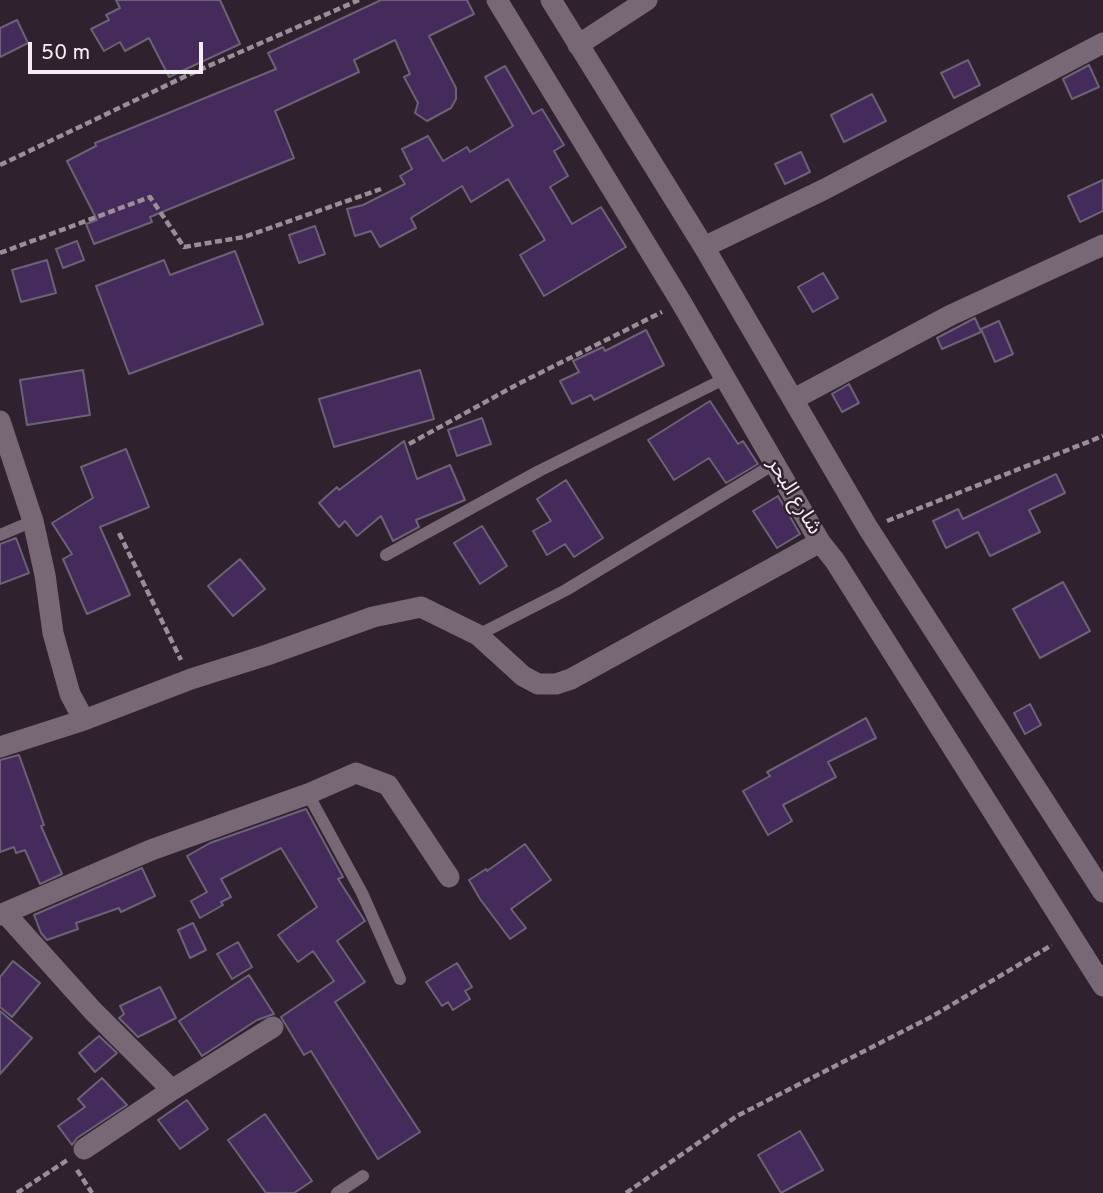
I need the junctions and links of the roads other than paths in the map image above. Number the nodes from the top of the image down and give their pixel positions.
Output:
1 (497, 0) edge
2 (551, 0) edge
3 (647, 0) edge
4 (1103, 43) edge
5 (578, 45) junction
6 (1103, 245) edge
7 (704, 247) junction
8 (724, 379) junction
9 (794, 398) junction
10 (0, 421) edge
11 (774, 464) junction
12 (33, 521) junction
13 (0, 535) edge
14 (820, 542) junction
15 (386, 555) dead end
16 (478, 635) junction
17 (84, 720) junction
18 (0, 747) edge
19 (308, 794) junction
20 (449, 877) dead end
21 (1103, 892) edge
22 (2, 914) edge
23 (400, 979) dead end
24 (1103, 986) edge
25 (273, 1027) dead end
26 (172, 1090) junction
27 (77, 1154) road end
28 (363, 1176) dead end
29 (337, 1193) edge

1 - 8 street, شارع البحر
2 - 5 street
3 - 5 street
4 - 7 street
5 - 7 street
6 - 9 street
7 - 9 street
8 - 11 street, شارع البحر
8 - 15 lane
9 - 21 street
10 - 12 street
11 - 14 street, شارع البحر
11 - 16 lane
12 - 13 lane
12 - 17 street
14 - 16 street
14 - 24 street, شارع البحر
16 - 17 street
17 - 18 street
19 - 20 street
19 - 22 street
19 - 23 lane
22 - 26 street
25 - 26 street
26 - 27 street
28 - 29 lane

